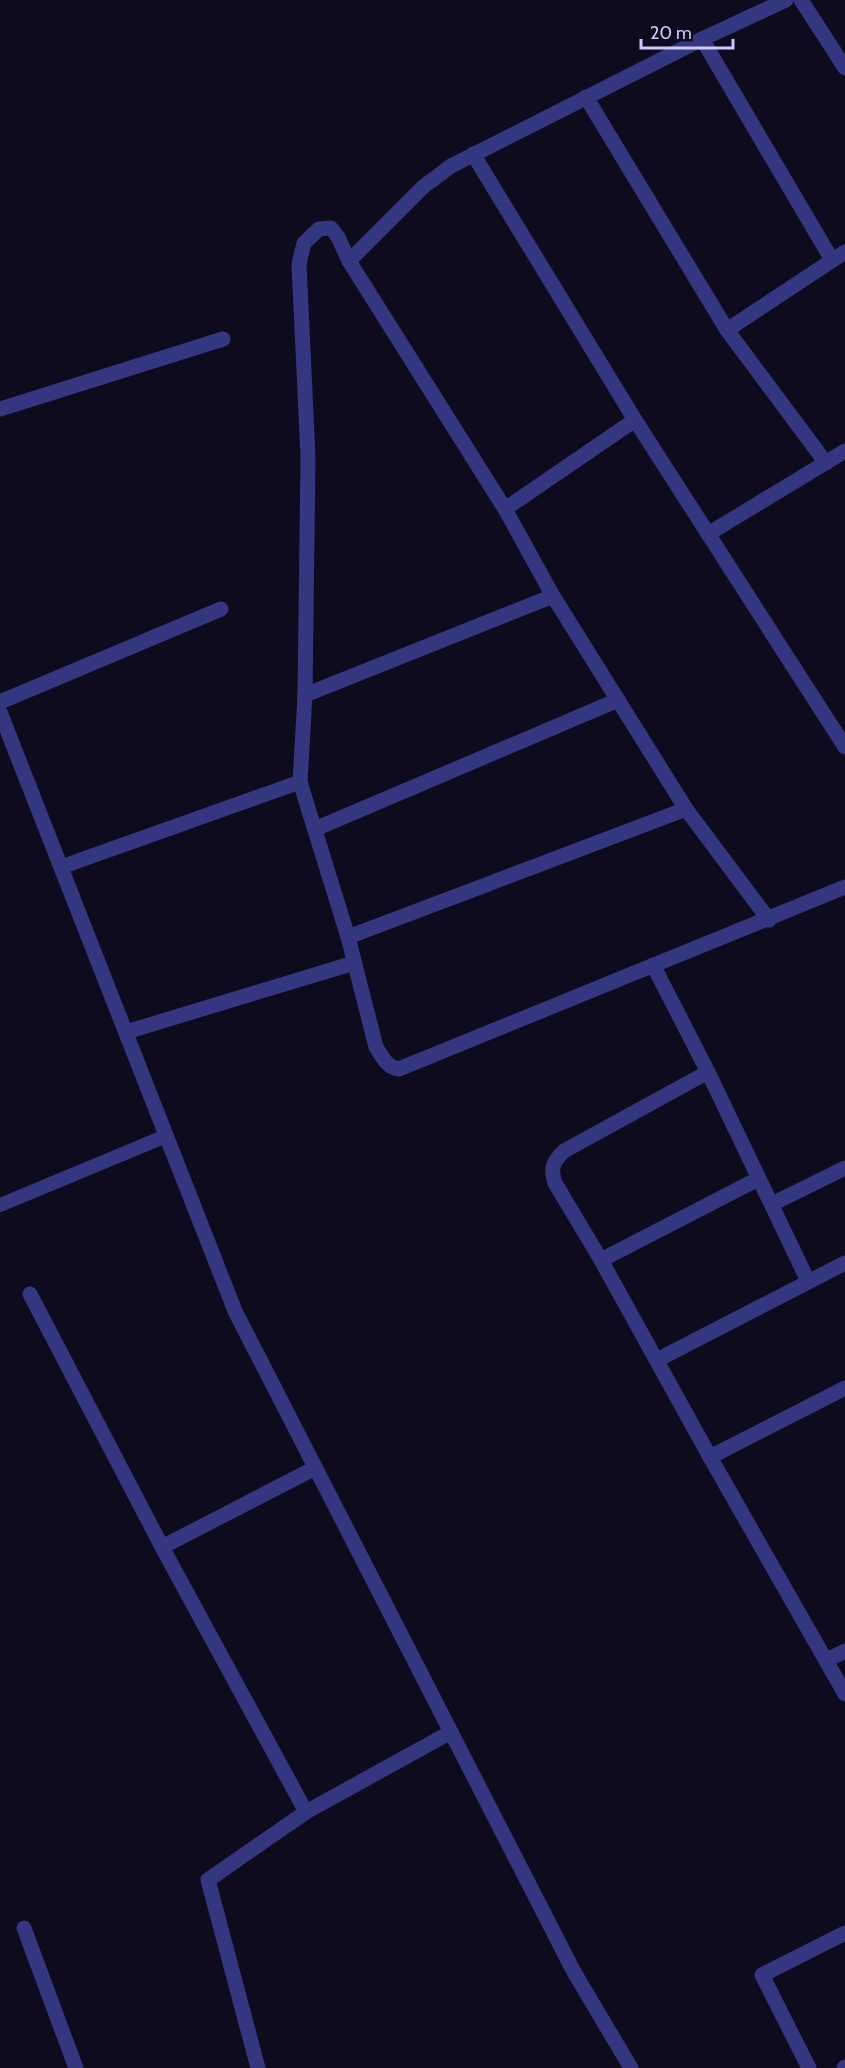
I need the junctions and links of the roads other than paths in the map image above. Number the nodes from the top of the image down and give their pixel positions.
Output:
1 (786, 0) edge
2 (801, 0) edge
3 (702, 39) junction
4 (845, 68) edge
5 (586, 97) junction
6 (473, 154) junction
7 (839, 256) edge
8 (349, 261) junction
9 (727, 330) junction
10 (223, 339) dead end
11 (0, 410) edge
12 (635, 420) junction
13 (844, 454) edge
14 (826, 463) junction
15 (505, 509) junction
16 (708, 534) junction
17 (554, 596) junction
18 (221, 609) dead end
19 (305, 694) junction
20 (618, 700) junction
21 (0, 702) edge
22 (0, 712) edge
23 (845, 747) edge
24 (300, 782) junction
25 (686, 809) junction
26 (315, 830) junction
27 (61, 867) junction
28 (845, 887) edge
29 (769, 920) junction
30 (348, 937) junction
31 (354, 963) junction
32 (653, 965) junction
33 (126, 1032) junction
34 (708, 1072) junction
35 (166, 1136) junction
36 (845, 1168) edge
37 (758, 1179) junction
38 (772, 1204) junction
39 (0, 1205) edge
40 (601, 1260) junction
41 (845, 1263) edge
42 (808, 1281) junction
43 (30, 1294) dead end
44 (657, 1360) junction
45 (845, 1388) edge
46 (710, 1457) junction
47 (315, 1468) junction
48 (162, 1547) junction
49 (845, 1651) edge
50 (827, 1660) junction
51 (845, 1694) edge
52 (451, 1732) junction
53 (306, 1812) junction
54 (24, 1928) dead end
55 (845, 1933) edge
56 (76, 2068) edge
57 (258, 2068) edge
58 (631, 2068) edge
59 (809, 2068) edge

1 - 3 street
2 - 4 street
3 - 5 street
3 - 7 street
5 - 6 street
5 - 9 street
6 - 8 street
6 - 12 street
7 - 9 street
8 - 15 street
8 - 19 street
9 - 14 street
10 - 11 street
12 - 15 street
12 - 16 street
13 - 14 street
14 - 16 street
15 - 17 street
16 - 23 street
17 - 19 street
17 - 20 street
18 - 21 street
19 - 24 street
20 - 25 street
20 - 26 street
22 - 27 street
24 - 26 street
24 - 27 street
25 - 29 street
25 - 30 street
26 - 30 street
27 - 33 street
28 - 29 street
29 - 32 street
30 - 31 street
31 - 32 street
31 - 33 street
32 - 34 street
33 - 35 street
34 - 37 street
34 - 40 street
35 - 39 lane
35 - 47 street
36 - 38 street
37 - 38 street
37 - 40 street
38 - 42 street
40 - 44 street
41 - 42 street
42 - 44 street
43 - 48 street
44 - 46 street
45 - 46 street
46 - 50 street
47 - 48 street
47 - 52 street
48 - 53 street
49 - 50 street
50 - 51 street
52 - 53 street
52 - 58 street
53 - 57 street
54 - 56 street
55 - 59 street

